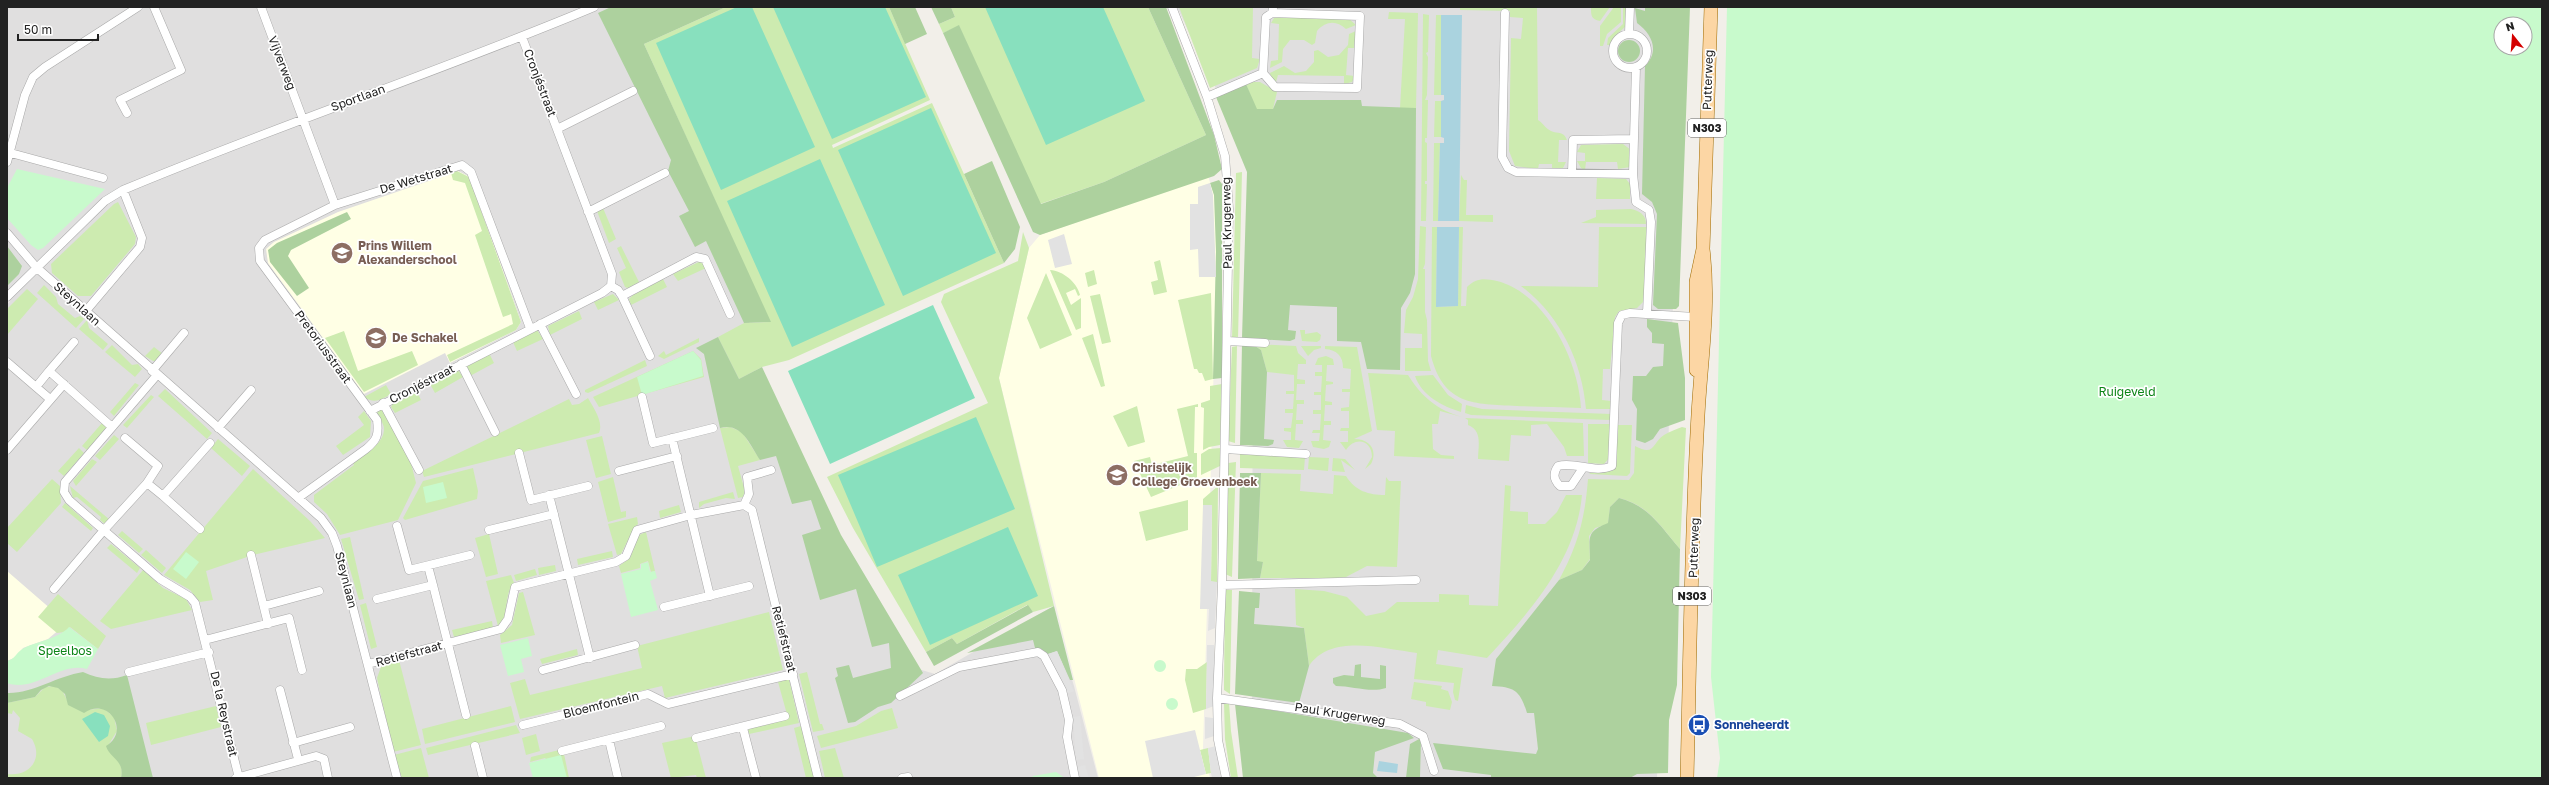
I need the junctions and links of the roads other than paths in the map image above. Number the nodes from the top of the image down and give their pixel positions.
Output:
1 (138, 7) edge
2 (154, 7) edge
3 (261, 7) edge
4 (594, 7) edge
5 (1172, 7) edge
6 (1630, 7) edge
7 (1711, 7) edge
8 (1272, 10) edge
9 (1504, 13) dead end
10 (1629, 33) junction
11 (522, 37) junction
12 (1636, 67) junction
13 (1263, 73) junction
14 (633, 91) dead end
15 (1206, 97) junction
16 (127, 113) dead end
17 (303, 119) junction
18 (557, 129) junction
19 (1634, 139) junction
20 (8, 153) edge
21 (7, 162) edge
22 (666, 173) dead end
23 (1572, 173) junction
24 (1633, 174) junction
25 (103, 178) dead end
26 (123, 190) junction
27 (335, 205) junction
28 (588, 212) junction
29 (7, 233) edge
30 (1703, 249) junction
31 (36, 267) junction
32 (611, 286) junction
33 (7, 296) edge
34 (622, 296) junction
35 (86, 312) junction
36 (730, 314) dead end
37 (1647, 314) junction
38 (1695, 317) junction
39 (540, 324) junction
40 (530, 328) junction
41 (184, 333) dead end
42 (1227, 341) junction
43 (74, 342) dead end
44 (1265, 343) dead end
45 (650, 356) dead end
46 (7, 362) edge
47 (461, 364) junction
48 (49, 371) junction
49 (155, 373) junction
50 (64, 384) junction
51 (36, 387) junction
52 (251, 390) dead end
53 (576, 394) dead end
54 (642, 397) dead end
55 (50, 399) junction
56 (383, 403) junction
57 (370, 411) junction
58 (1698, 414) junction
59 (112, 427) junction
60 (218, 428) junction
61 (713, 428) dead end
62 (495, 432) dead end
63 (125, 438) dead end
64 (672, 438) junction
65 (210, 443) dead end
66 (1225, 449) junction
67 (7, 450) edge
68 (520, 453) dead end
69 (1306, 454) dead end
70 (677, 456) junction
71 (1583, 468) dead end
72 (419, 470) dead end
73 (771, 470) dead end
74 (619, 471) dead end
75 (147, 483) junction
76 (588, 486) dead end
77 (549, 495) junction
78 (163, 496) junction
79 (298, 498) junction
80 (744, 505) junction
81 (554, 514) junction
82 (691, 515) junction
83 (397, 526) dead end
84 (200, 529) dead end
85 (104, 530) junction
86 (489, 530) dead end
87 (470, 555) dead end
88 (250, 556) dead end
89 (428, 566) junction
90 (569, 573) junction
91 (1416, 580) dead end
92 (433, 585) junction
93 (1222, 585) junction
94 (749, 586) dead end
95 (54, 589) dead end
96 (319, 591) dead end
97 (710, 596) junction
98 (377, 599) dead end
99 (264, 606) junction
100 (664, 607) dead end
101 (268, 624) junction
102 (205, 640) junction
103 (449, 643) junction
104 (635, 645) dead end
105 (209, 652) junction
106 (590, 658) junction
107 (368, 664) junction
108 (302, 670) dead end
109 (543, 670) dead end
110 (129, 672) dead end
111 (793, 674) junction
112 (280, 690) dead end
113 (900, 696) dead end
114 (1217, 698) junction
115 (466, 715) dead end
116 (785, 716) dead end
117 (523, 725) dead end
118 (661, 726) dead end
119 (350, 727) dead end
120 (743, 728) junction
121 (696, 738) dead end
122 (609, 740) junction
123 (293, 743) junction
124 (475, 746) dead end
125 (562, 751) dead end
126 (298, 760) junction
127 (1434, 771) dead end
128 (238, 778) edge
129 (328, 778) edge
130 (397, 778) edge
131 (483, 778) edge
132 (618, 778) edge
133 (756, 778) edge
134 (818, 778) edge
135 (1075, 778) edge
136 (1226, 778) edge
137 (1687, 778) edge

1 - 20 street
2 - 16 street
3 - 17 street, Vijverweg
4 - 11 street, Sportlaan
5 - 15 street, Paul Krugerweg
6 - 10 street
7 - 30 main road, Putterweg / N303
8 - 13 street
8 - 13 street
9 - 23 street
10 - 12 street
10 - 12 street
11 - 17 street, Sportlaan
11 - 18 street, Cronjéstraat
12 - 19 street
13 - 15 street
14 - 18 street, Cronjéstraat
15 - 42 street, Paul Krugerweg
17 - 26 street, Sportlaan
17 - 27 street
18 - 28 street, Cronjéstraat
19 - 23 street
19 - 24 street
20 - 21 street
20 - 25 street
22 - 28 street
23 - 24 street
24 - 37 street
26 - 31 street, Sportlaan
26 - 35 street
27 - 40 street, De Wetstraat
27 - 57 street, Pretoriusstraat
28 - 32 street, Cronjéstraat
29 - 31 street, Steynlaan
30 - 38 main road, Putterweg / N303
30 - 58 main road, Putterweg / N303
31 - 33 street, Sportlaan
31 - 35 street, Steynlaan
32 - 34 street
32 - 39 street, Cronjéstraat
34 - 36 street
34 - 45 street
35 - 49 street, Steynlaan
37 - 38 street
37 - 71 street
38 - 58 main road, Putterweg / N303
39 - 40 street, Cronjéstraat
39 - 53 street
40 - 47 street, Cronjéstraat
41 - 49 street
42 - 44 street
42 - 66 street, Paul Krugerweg
43 - 48 street
46 - 51 street
47 - 56 street, Cronjéstraat
47 - 62 street, Cronjéstraat
48 - 50 street
48 - 51 street
49 - 59 street, De la Reystraat
49 - 60 street, Steynlaan
50 - 55 street
50 - 59 street
51 - 55 street
52 - 60 street
54 - 64 street
55 - 67 street
56 - 57 street, Cronjéstraat
56 - 72 street, Cronjéstraat
57 - 79 street, Pretoriusstraat
58 - 137 main road, Putterweg / N303
59 - 85 street, De la Reystraat
60 - 79 street, Steynlaan
61 - 64 street
63 - 75 street
64 - 70 street
65 - 78 street
66 - 69 street
66 - 93 street, Paul Krugerweg
68 - 77 street
70 - 74 street
70 - 82 street
73 - 80 street
75 - 78 street
75 - 85 street
76 - 77 street
77 - 81 street
78 - 84 street
79 - 107 street, Steynlaan
80 - 82 street, Retiefstraat
80 - 111 street, Retiefstraat
81 - 86 street
81 - 90 street
82 - 90 street, Retiefstraat
82 - 97 street
83 - 89 street
85 - 95 street
85 - 102 street, De la Reystraat
87 - 89 street
88 - 99 street
89 - 92 street, Retiefstraat
90 - 103 street, Retiefstraat
90 - 106 street
91 - 93 street
92 - 98 street
92 - 103 street, Retiefstraat
93 - 114 street, Paul Krugerweg
94 - 97 street
96 - 99 street
97 - 100 street
99 - 101 street
101 - 102 street
101 - 108 street
102 - 105 street, De la Reystraat
103 - 107 street, Retiefstraat
103 - 115 street, Retiefstraat
104 - 106 street
105 - 110 street
105 - 128 street, De la Reystraat
106 - 109 street
107 - 130 street, Steynlaan
111 - 117 street, Bloemfontein
111 - 134 street, Retiefstraat
112 - 123 street
113 - 135 street
114 - 127 street, Paul Krugerweg
114 - 136 street, Paul Krugerweg
116 - 120 street
118 - 122 street
119 - 123 street
120 - 121 street
120 - 133 street
122 - 125 street
122 - 132 street
123 - 126 street
124 - 131 street
126 - 128 street, De la Reystraat
126 - 129 street, De la Reystraat

